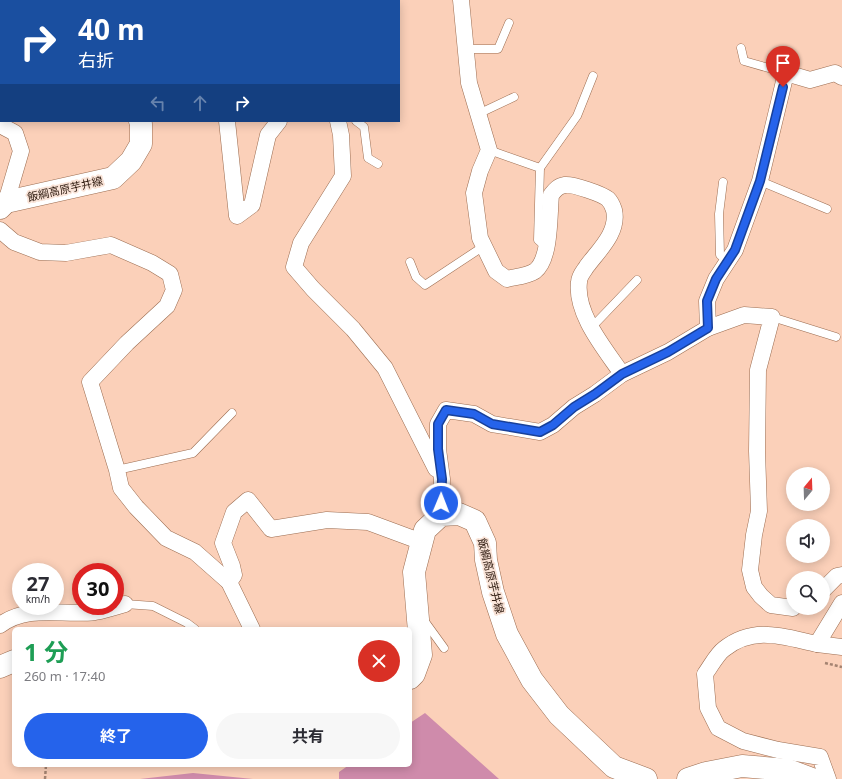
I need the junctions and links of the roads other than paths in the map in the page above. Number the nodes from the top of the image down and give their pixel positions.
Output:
1 (461, 0) edge
2 (509, 23) dead end
3 (742, 48) dead end
4 (466, 49) junction
5 (786, 72) junction
6 (593, 76) dead end
7 (842, 77) edge
8 (514, 98) dead end
9 (478, 114) junction
10 (140, 122) edge
11 (227, 122) edge
12 (278, 122) edge
13 (338, 122) edge
14 (357, 122) edge
15 (0, 125) edge
16 (489, 150) junction
17 (378, 164) dead end
18 (540, 168) junction
19 (760, 181) junction
20 (723, 182) dead end
21 (3, 205) edge
22 (828, 208) dead end
23 (0, 230) edge
24 (484, 246) junction
25 (546, 248) junction
26 (728, 261) junction
27 (410, 262) dead end
28 (636, 280) dead end
29 (772, 317) junction
30 (591, 328) junction
31 (708, 328) junction
32 (836, 337) dead end
33 (622, 374) junction
34 (232, 413) dead end
35 (117, 470) junction
36 (442, 479) junction
37 (441, 515) junction
38 (422, 542) junction
39 (842, 576) edge
40 (229, 582) junction
41 (830, 583) edge
42 (842, 602) edge
43 (125, 604) joint
44 (786, 607) edge
45 (417, 611) junction
46 (0, 625) edge
47 (192, 627) edge
48 (251, 627) edge
49 (817, 644) junction
50 (842, 647) edge
51 (444, 648) dead end
52 (12, 662) edge
53 (0, 667) edge
54 (412, 676) edge
55 (646, 779) edge
56 (688, 779) edge
57 (812, 779) edge
58 (828, 779) edge

1 - 4 street
2 - 4 lane
3 - 5 lane
4 - 9 street
5 - 7 street
5 - 19 street
6 - 18 lane
8 - 9 lane
9 - 16 street
10 - 21 main road, 飯綱高原芋井線
11 - 12 street
13 - 36 street
14 - 17 lane
15 - 21 street
16 - 18 lane
16 - 24 street
18 - 25 lane
19 - 22 lane
19 - 26 street
20 - 26 lane
23 - 35 street
24 - 25 street
24 - 27 lane
25 - 30 street
26 - 31 street
28 - 30 lane
29 - 31 street
29 - 32 lane
29 - 44 street
30 - 33 street
31 - 33 street
33 - 36 street
34 - 35 lane
35 - 40 street
36 - 37 street
37 - 38 main road
37 - 55 main road, 飯綱高原芋井線
38 - 40 street
38 - 45 main road
39 - 41 street
40 - 48 street
42 - 49 street
43 - 46 street
43 - 47 lane
45 - 51 lane
45 - 54 main road
49 - 50 street
49 - 58 street
52 - 53 main road
56 - 57 main road

